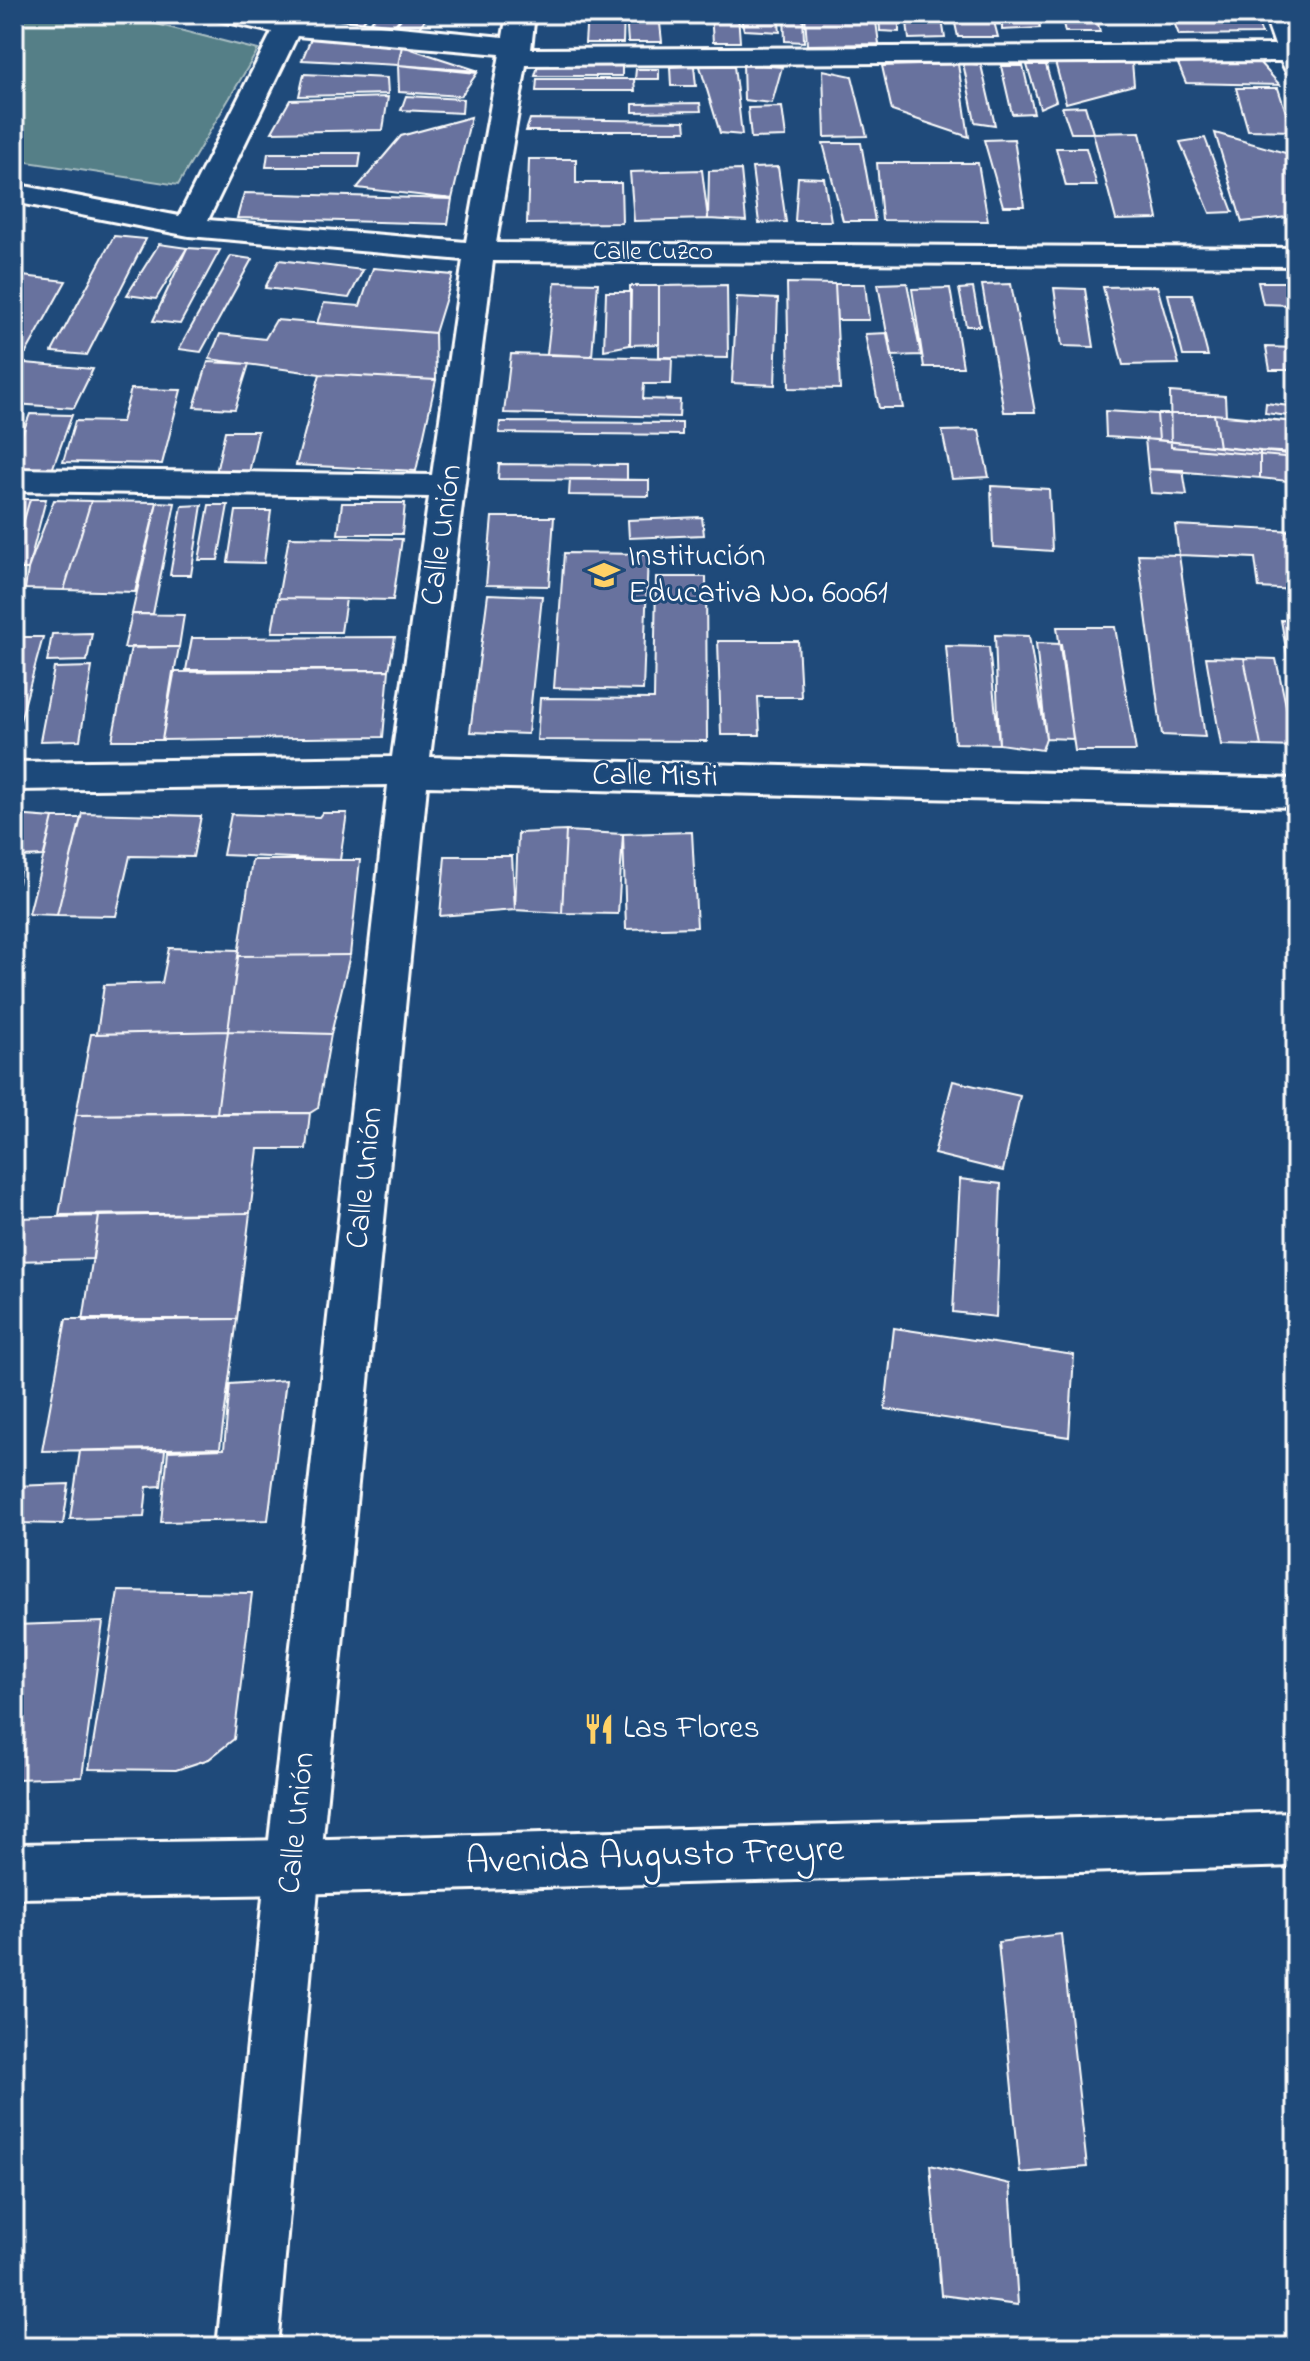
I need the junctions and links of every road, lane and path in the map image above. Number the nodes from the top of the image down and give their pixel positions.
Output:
1 (228, 14) edge
2 (1278, 14) edge
3 (288, 27) junction
4 (518, 39) edge
5 (1294, 59) edge
6 (19, 202) edge
7 (189, 227) junction
8 (479, 252) junction
9 (1296, 257) edge
10 (14, 480) edge
11 (450, 486) junction
12 (409, 771) junction
13 (14, 776) edge
14 (1296, 793) edge
15 (1296, 1839) edge
16 (293, 1867) junction
17 (14, 1871) edge
18 (247, 2347) edge

1 - 3 street
2 - 5 street
3 - 4 street
3 - 7 street
4 - 5 street
4 - 8 street, Calle Unión
6 - 7 street, Calle Cuzco
7 - 8 street, Calle Cuzco
8 - 9 street, Calle Cuzco
8 - 11 street, Calle Unión
10 - 11 street
11 - 12 street, Calle Unión
12 - 13 street, Calle Misti
12 - 14 street, Calle Misti
12 - 16 street, Calle Unión
15 - 16 street, Avenida Augusto Freyre
16 - 17 street, Avenida Augusto Freyre
16 - 18 street, Calle Unión

